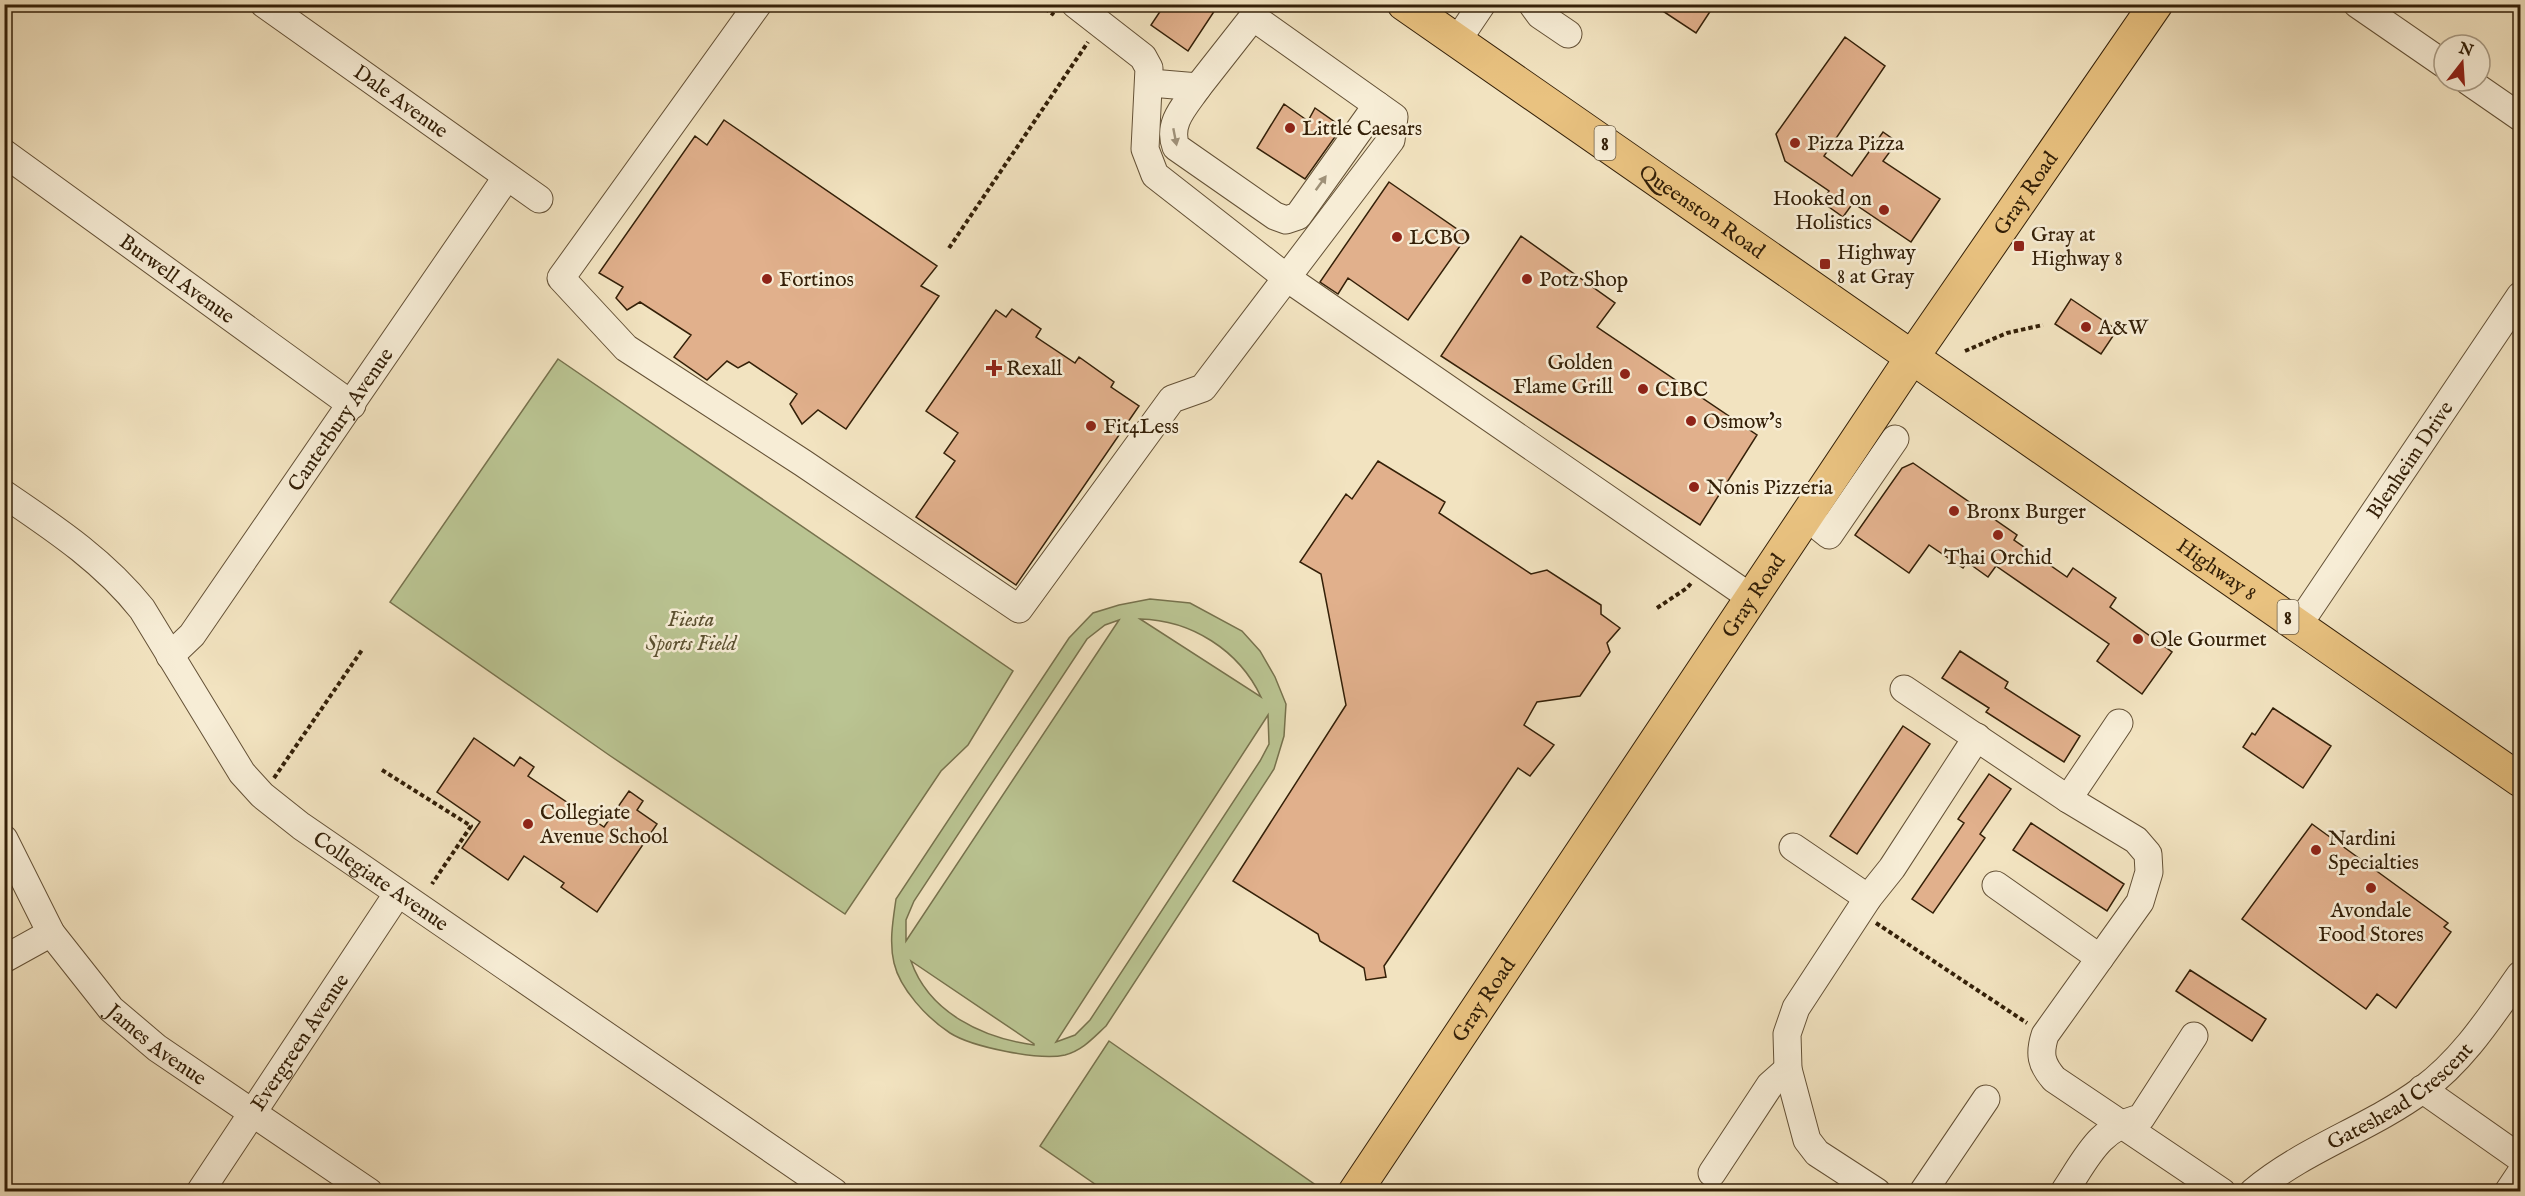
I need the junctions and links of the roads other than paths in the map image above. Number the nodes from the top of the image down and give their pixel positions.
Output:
1 (264, 4) edge
2 (758, 4) edge
3 (1075, 4) edge
4 (1404, 4) edge
5 (1482, 4) edge
6 (1532, 4) edge
7 (2156, 4) edge
8 (2357, 4) edge
9 (1568, 34) dead end
10 (1457, 41) junction
11 (2432, 56) edge
12 (1151, 83) junction
13 (1198, 87) junction
14 (2485, 93) edge
15 (1377, 105) junction
16 (2520, 117) edge
17 (4, 153) edge
18 (506, 178) junction
19 (539, 199) dead end
20 (1287, 278) junction
21 (2520, 296) edge
22 (1911, 359) junction
23 (352, 405) junction
24 (1895, 439) dead end
25 (4, 494) edge
26 (1827, 534) junction
27 (1753, 599) junction
28 (2299, 624) junction
29 (170, 656) junction
30 (1905, 689) dead end
31 (2119, 723) dead end
32 (1977, 737) junction
33 (2520, 780) edge
34 (2068, 800) junction
35 (4, 839) edge
36 (1792, 847) dead end
37 (1996, 885) dead end
38 (398, 893) junction
39 (1864, 905) junction
40 (51, 933) junction
41 (2100, 958) junction
42 (4, 959) edge
43 (2520, 975) edge
44 (2194, 1036) dead end
45 (1788, 1069) junction
46 (2422, 1089) junction
47 (1986, 1099) dead end
48 (253, 1113) junction
49 (2121, 1123) junction
50 (2520, 1158) edge
51 (1712, 1173) dead end
52 (2520, 1174) edge
53 (200, 1191) edge
54 (369, 1191) edge
55 (834, 1191) edge
56 (1355, 1191) edge
57 (1877, 1191) edge
58 (1923, 1191) edge
59 (2064, 1191) edge
60 (2222, 1191) edge
61 (2253, 1191) edge
62 (2508, 1191) edge

1 - 18 street, Dale Avenue
2 - 20 street
3 - 12 street
4 - 10 main road, Queenston Road / 8
5 - 10 street
6 - 9 street
7 - 22 main road, Gray Road
8 - 11 street
10 - 22 main road, Queenston Road / 8
12 - 13 street
12 - 20 street
13 - 15 street
13 -> 15 street
14 - 16 street
15 - 20 street
17 - 23 street, Burwell Avenue
18 - 19 street, Dale Avenue
18 - 23 street, Canterbury Avenue
20 - 27 street
21 - 28 street, Blenheim Drive
22 - 26 main road, Gray Road
22 - 28 main road, Highway 8 / 8
23 - 29 street, Canterbury Avenue
24 - 26 street
25 - 29 street, Collegiate Avenue
26 - 27 main road, Gray Road
27 - 56 main road, Gray Road
28 - 33 main road, Highway 8 / 8
29 - 38 street, Collegiate Avenue
30 - 32 street
31 - 34 street
32 - 34 street
32 - 39 street
34 - 41 street
35 - 40 street, James Avenue
36 - 39 street
37 - 41 street
38 - 48 street, Evergreen Avenue
38 - 55 street, Collegiate Avenue
39 - 45 street
40 - 42 street
40 - 48 street, James Avenue
41 - 49 street
43 - 46 street, Gateshead Crescent
44 - 49 street
45 - 51 street
45 - 57 street
46 - 50 street
46 - 61 street, Gateshead Crescent
47 - 58 street
48 - 53 street, Evergreen Avenue
48 - 54 street, James Avenue
49 - 59 street
49 - 60 street
52 - 62 street

